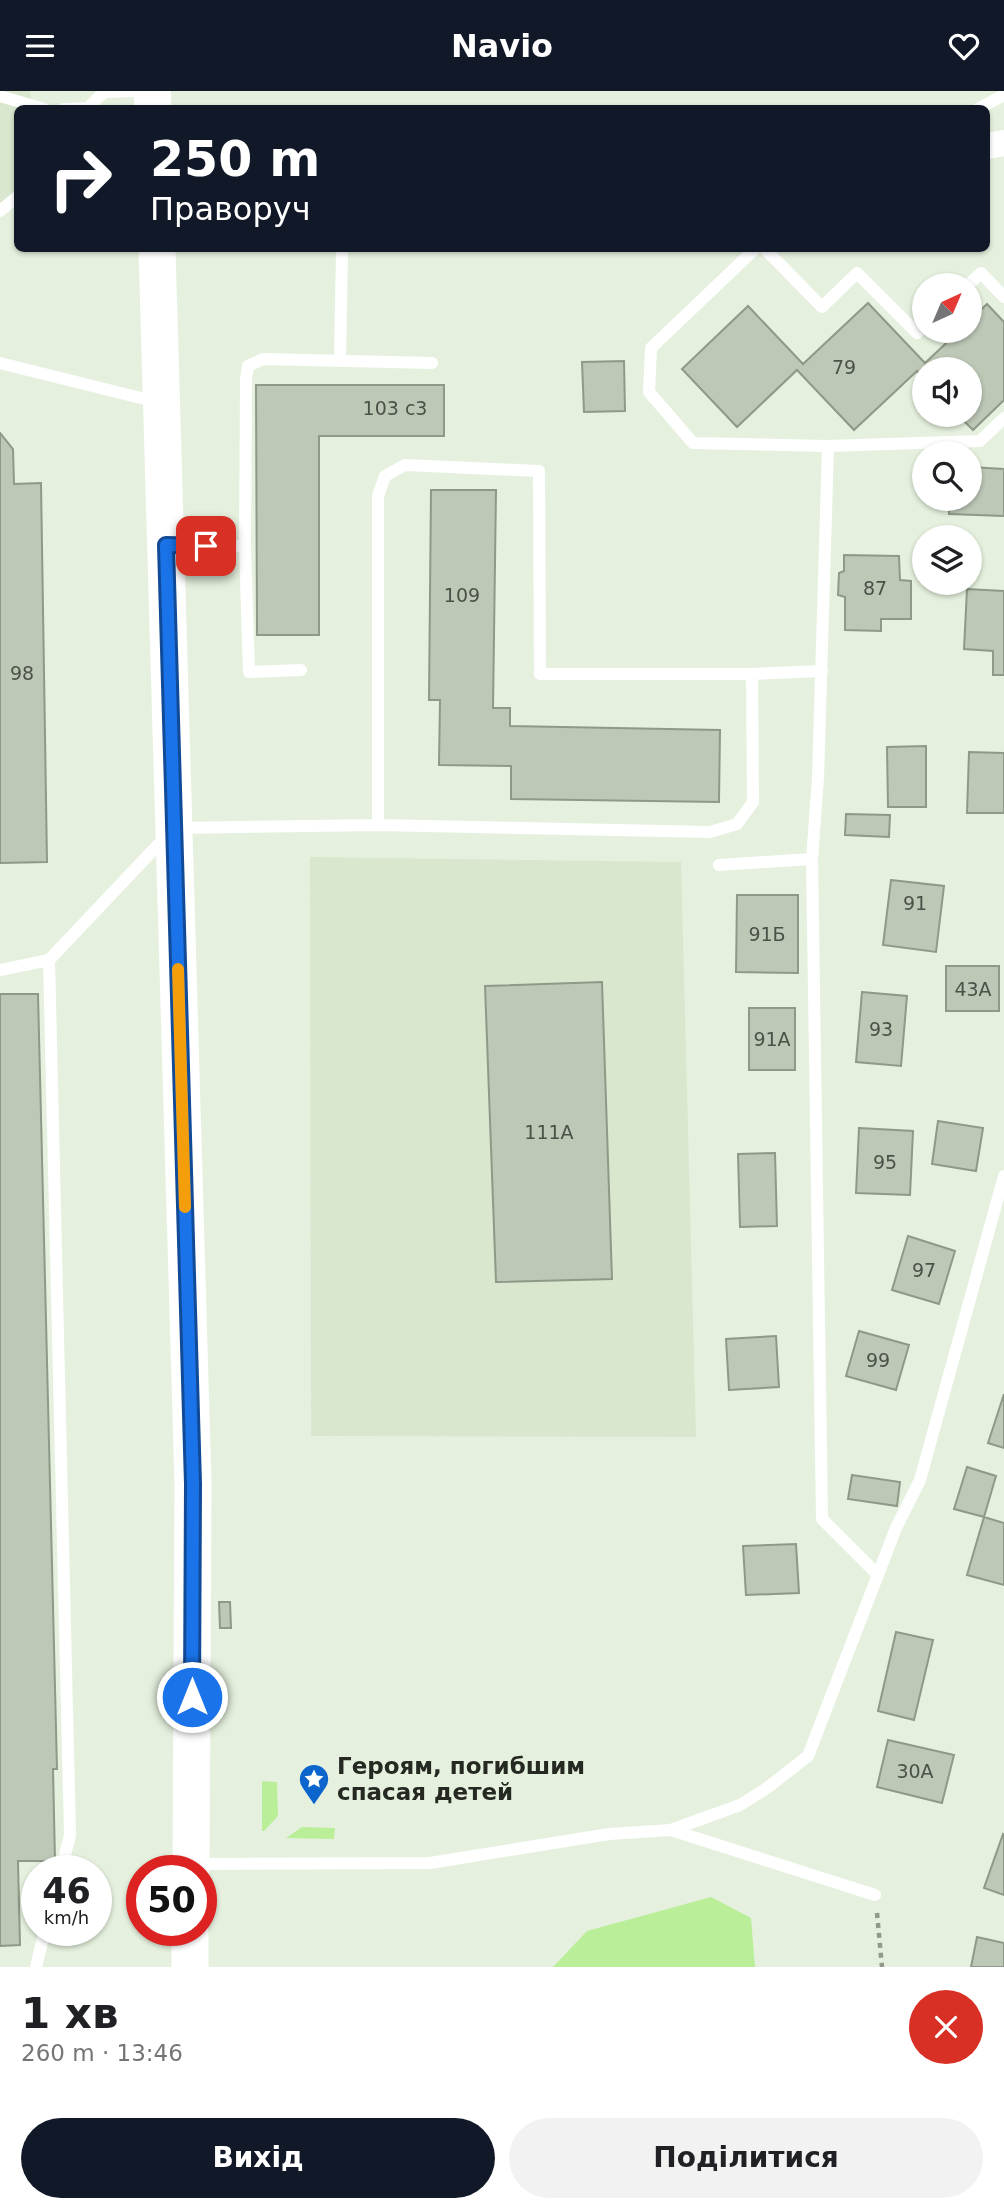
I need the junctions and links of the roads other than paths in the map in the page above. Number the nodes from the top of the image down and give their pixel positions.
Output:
1 (133, 91) edge
2 (1004, 95) edge
3 (0, 96) edge
4 (30, 105) edge
5 (91, 105) edge
6 (985, 105) edge
7 (14, 199) edge
8 (0, 211) edge
9 (157, 252) edge
10 (342, 252) edge
11 (752, 252) edge
12 (768, 252) edge
13 (982, 274) edge
14 (1004, 297) edge
15 (912, 328) edge
16 (340, 361) junction
17 (0, 363) edge
18 (432, 363) dead end
19 (161, 403) junction
20 (1004, 418) edge
21 (828, 446) junction
22 (166, 545) junction
23 (245, 546) junction
24 (301, 670) dead end
25 (822, 671) junction
26 (752, 674) junction
27 (377, 825) junction
28 (174, 828) junction
29 (812, 859) junction
30 (719, 865) dead end
31 (49, 960) junction
32 (0, 970) edge
33 (1004, 1176) edge
34 (878, 1575) junction
35 (671, 1830) junction
36 (65, 1855) edge
37 (191, 1855) edge
38 (217, 1867) edge
39 (875, 1895) road end
40 (41, 1946) edge
41 (190, 1946) edge
42 (36, 1967) edge
43 (190, 1967) edge

1 - 5 lane
2 - 6 lane
3 - 4 lane
7 - 8 lane
9 - 19 main road
10 - 16 lane
11 - 21 lane
12 - 15 lane
13 - 14 lane
16 - 18 lane
16 - 23 lane
17 - 19 lane
19 - 22 main road
20 - 21 lane
21 - 25 lane
22 - 23 lane
22 - 28 main road
23 - 24 lane
25 - 26 lane
25 - 29 lane
26 - 27 lane
26 - 27 lane
27 - 28 lane
28 - 31 lane
28 - 37 main road
29 - 30 lane
29 - 34 lane
31 - 32 lane
31 - 36 lane
33 - 34 lane
34 - 35 lane
35 - 38 lane
35 - 39 lane
40 - 42 lane
41 - 43 main road

